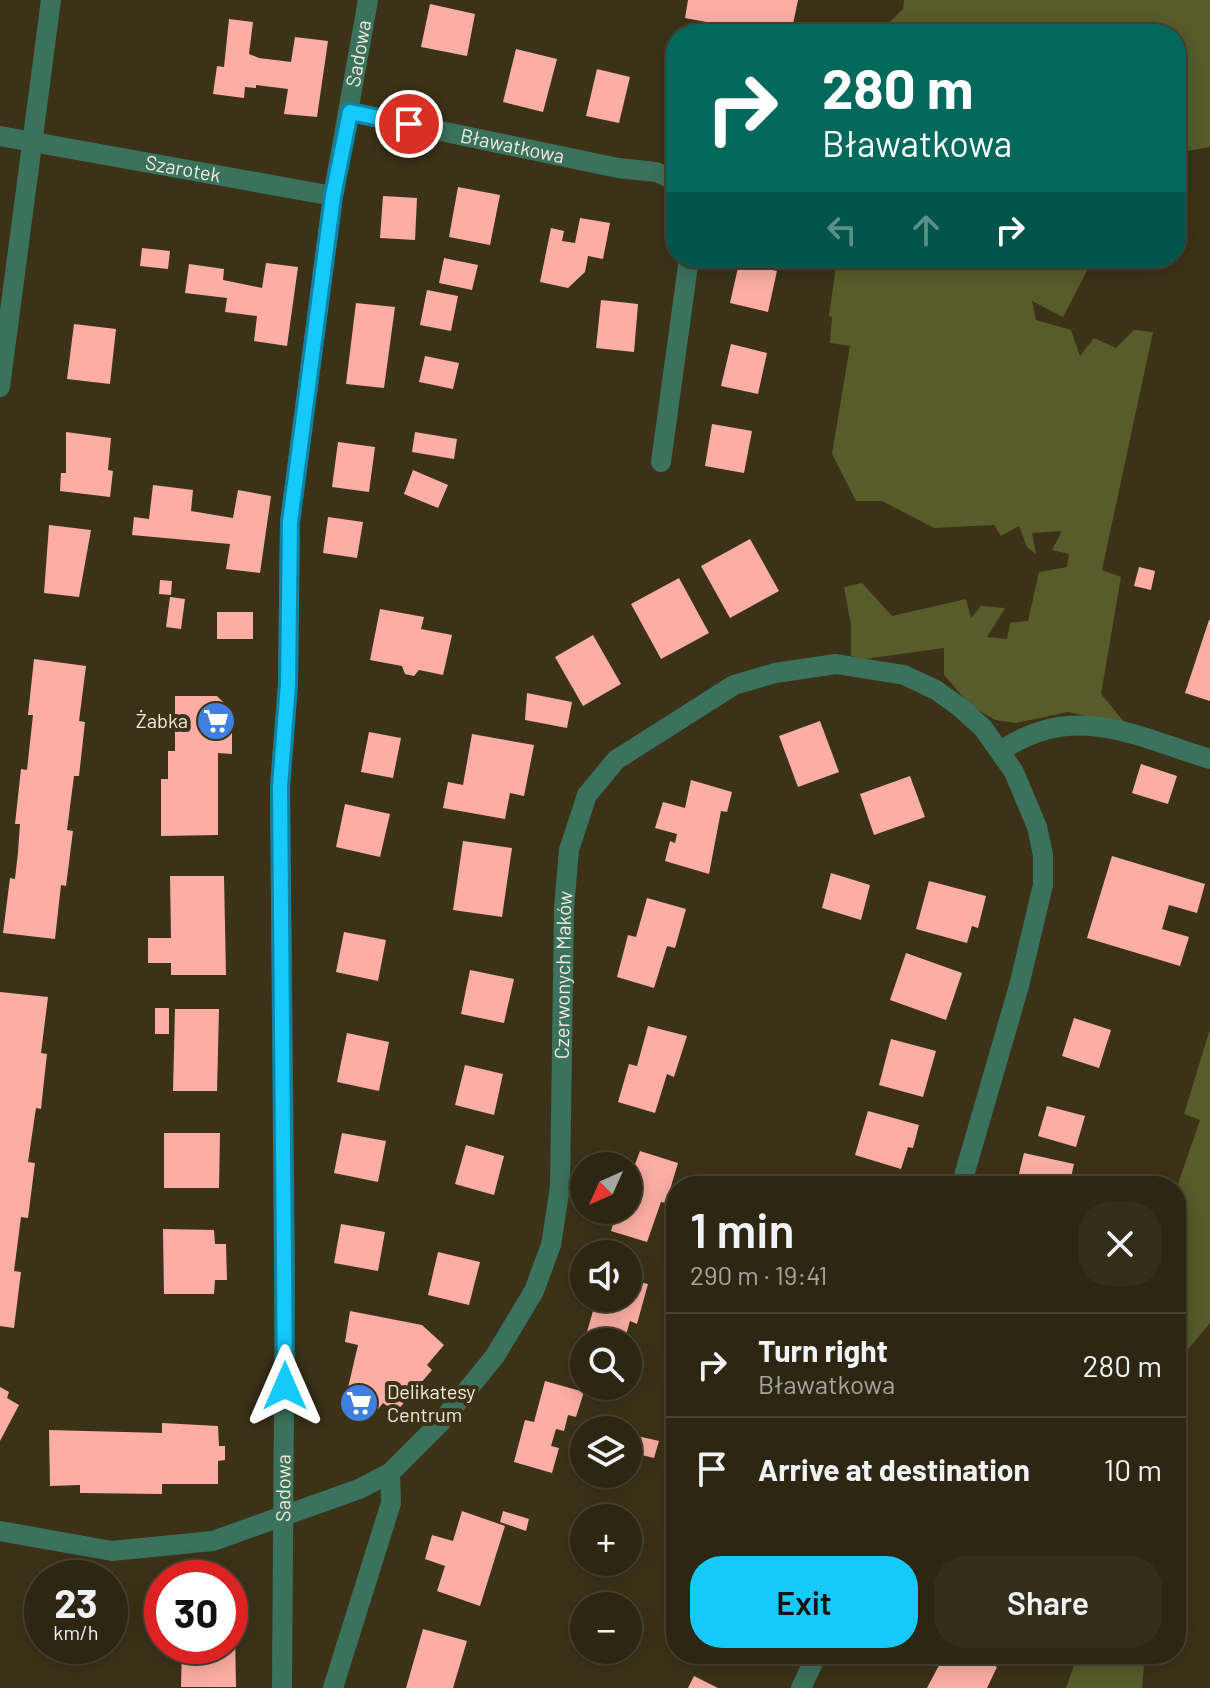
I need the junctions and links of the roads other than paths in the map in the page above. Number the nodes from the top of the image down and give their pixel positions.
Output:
1 (51, 0) edge
2 (368, 0) edge
3 (350, 112) junction
4 (0, 136) edge
5 (34, 142) junction
6 (666, 176) edge
7 (333, 196) junction
8 (688, 268) edge
9 (0, 387) edge
10 (661, 462) dead end
11 (1001, 751) junction
12 (1210, 759) edge
13 (964, 1176) edge
14 (390, 1473) junction
15 (285, 1515) junction
16 (0, 1531) edge
17 (812, 1664) edge
18 (282, 1688) edge
19 (333, 1688) edge
20 (801, 1688) edge

1 - 5 street
2 - 3 street, Sadowa
3 - 6 street, Bławatkowa
3 - 7 street, Sadowa
4 - 5 street, Szarotek
5 - 7 street, Szarotek
5 - 9 street
7 - 15 street, Sadowa
8 - 10 street
11 - 12 street
11 - 13 street, Czerwonych Maków
11 - 14 street, Czerwonych Maków
14 - 15 street, Czerwonych Maków
14 - 19 street
15 - 16 street, Czerwonych Maków
15 - 18 street, Sadowa
17 - 20 street

